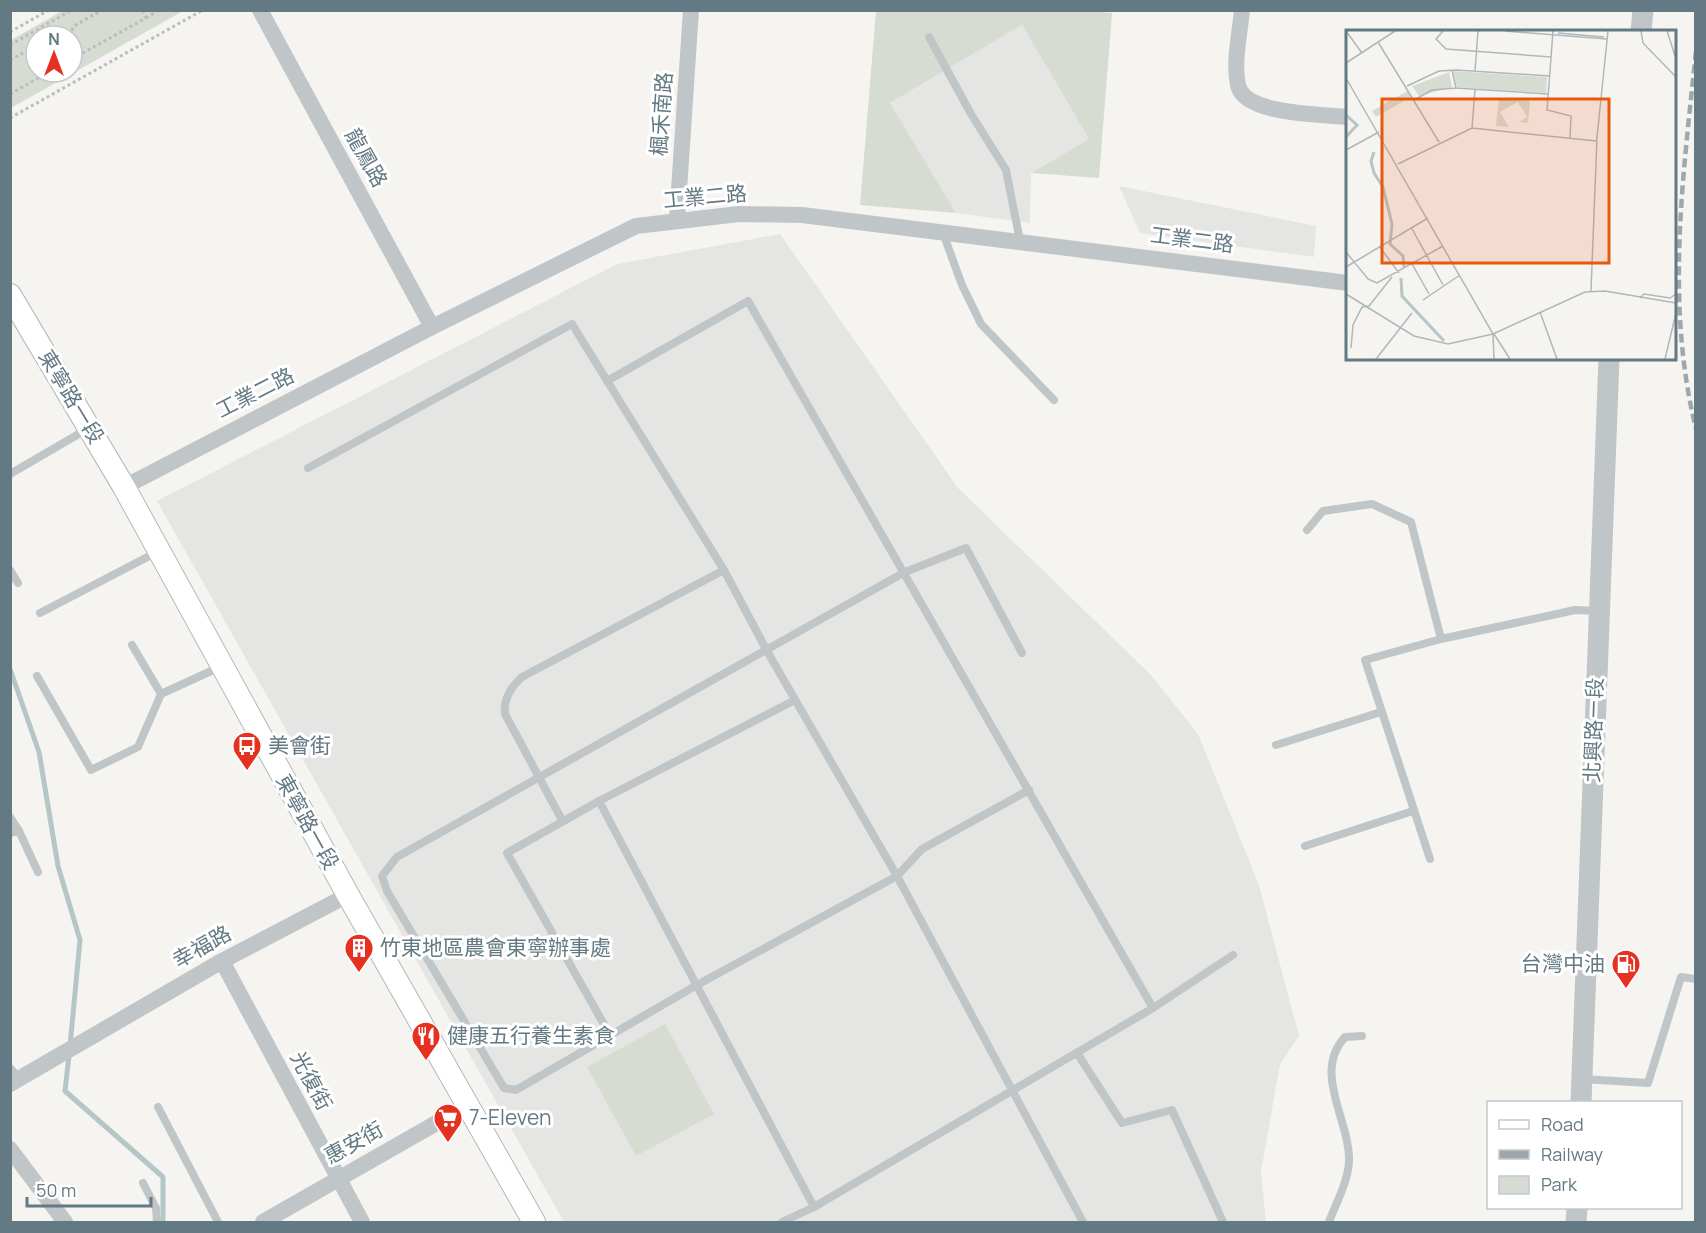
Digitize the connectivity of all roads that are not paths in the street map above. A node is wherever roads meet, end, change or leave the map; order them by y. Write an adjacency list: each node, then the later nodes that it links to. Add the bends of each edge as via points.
1 (260, 10): 13 (street, 龍鳳路)
2 (691, 10): 8 (street, 楓禾南路)
3 (1242, 10): 7 (street, via 1236,75 1244,97 1268,108)
4 (1643, 10): 5 (street)
5 (1641, 30)
6 (929, 37): 10 (lane, via 1006,170)
7 (1346, 117)
8 (677, 220): 9 (street, 工業二路, via 739,214 802,215); 13 (street, 工業二路, via 636,226)
9 (943, 233): 10 (street, 工業二路); 16 (lane, via 981,324)
10 (1020, 241): 11 (street, 工業二路)
11 (1346, 283)
12 (10, 295): 17 (main road, 東寧路一段)
13 (432, 327): 20 (street, 工業二路)
14 (1609, 360): 27 (street, 北興路ㄧ段)
15 (607, 381): 18 (lane, via 572,324); 24 (lane); 25 (lane, via 748,301)
16 (1054, 400)
17 (89, 428): 19 (lane); 20 (main road, 東寧路一段)
18 (308, 468)
19 (10, 474)
20 (124, 487): 22 (main road, 東寧路一段)
21 (1307, 530): 29 (lane, via 1323,511 1372,504 1411,522)
22 (159, 551): 28 (lane); 33 (main road, 東寧路一段)
23 (10, 570): 26 (lane)
24 (724, 570): 31 (lane); 39 (lane, via 512,685 505,714)
25 (905, 572): 31 (lane); 32 (lane, via 966,548); 40 (lane)
26 (18, 584)
27 (1598, 611): 29 (lane, via 1575,609); 60 (street, 北興路ㄧ段)
28 (40, 613)
29 (1441, 639): 37 (lane, via 1365,660)
30 (132, 645): 35 (lane)
31 (766, 651): 36 (lane); 39 (lane)
32 (1022, 653)
33 (222, 666): 35 (lane); 50 (main road, 東寧路一段)
34 (37, 676): 35 (lane, via 91,770 138,747)
35 (161, 694)
36 (795, 700): 41 (lane); 49 (lane)
37 (1381, 712): 38 (lane); 42 (lane)
38 (1276, 745)
39 (540, 776): 44 (lane); 56 (lane, via 397,857 382,876 387,891 504,1088 516,1090)
40 (1029, 790): 49 (lane, via 922,849); 55 (lane)
41 (599, 801): 44 (lane); 54 (lane)
42 (1413, 811): 46 (lane); 47 (lane)
43 (10, 817): 45 (lane)
44 (562, 820): 56 (lane, via 507,853)
45 (15, 832): 48 (lane)
46 (1305, 846)
47 (1430, 859)
48 (38, 872)
49 (897, 876): 54 (lane); 61 (lane)
50 (348, 895): 52 (street, 幸福路); 63 (main road, 東寧路一段)
51 (1233, 955): 55 (lane)
52 (222, 961): 59 (street, 幸福路, via 58,1055); 66 (street, 光復街)
53 (1695, 980): 60 (lane, via 1681,977 1648,1083)
54 (697, 985): 56 (lane); 68 (lane)
55 (1153, 1008): 58 (lane)
56 (610, 1035)
57 (1362, 1036): 78 (lane, via 1345,1037 1335,1048 1332,1084 1349,1160)
58 (1077, 1053): 61 (lane); 77 (lane, via 1122,1123 1172,1110)
59 (13, 1076)
60 (1582, 1079): 62 (street, 北興路ㄧ段)
61 (1012, 1093): 68 (lane); 76 (lane)
62 (1581, 1101)
63 (468, 1105): 66 (street, 惠安街); 74 (main road, 東寧路一段)
64 (158, 1107): 71 (lane)
65 (10, 1149): 69 (street)
66 (337, 1178): 72 (street, 惠安街); 73 (street, 光復街)
67 (143, 1183): 70 (lane, via 156,1208)
68 (814, 1207): 75 (lane)
69 (65, 1222)
70 (157, 1222)
71 (218, 1222)
72 (263, 1222)
73 (362, 1222)
74 (534, 1222)
75 (784, 1222)
76 (1083, 1222)
77 (1223, 1222)
78 (1329, 1222)

